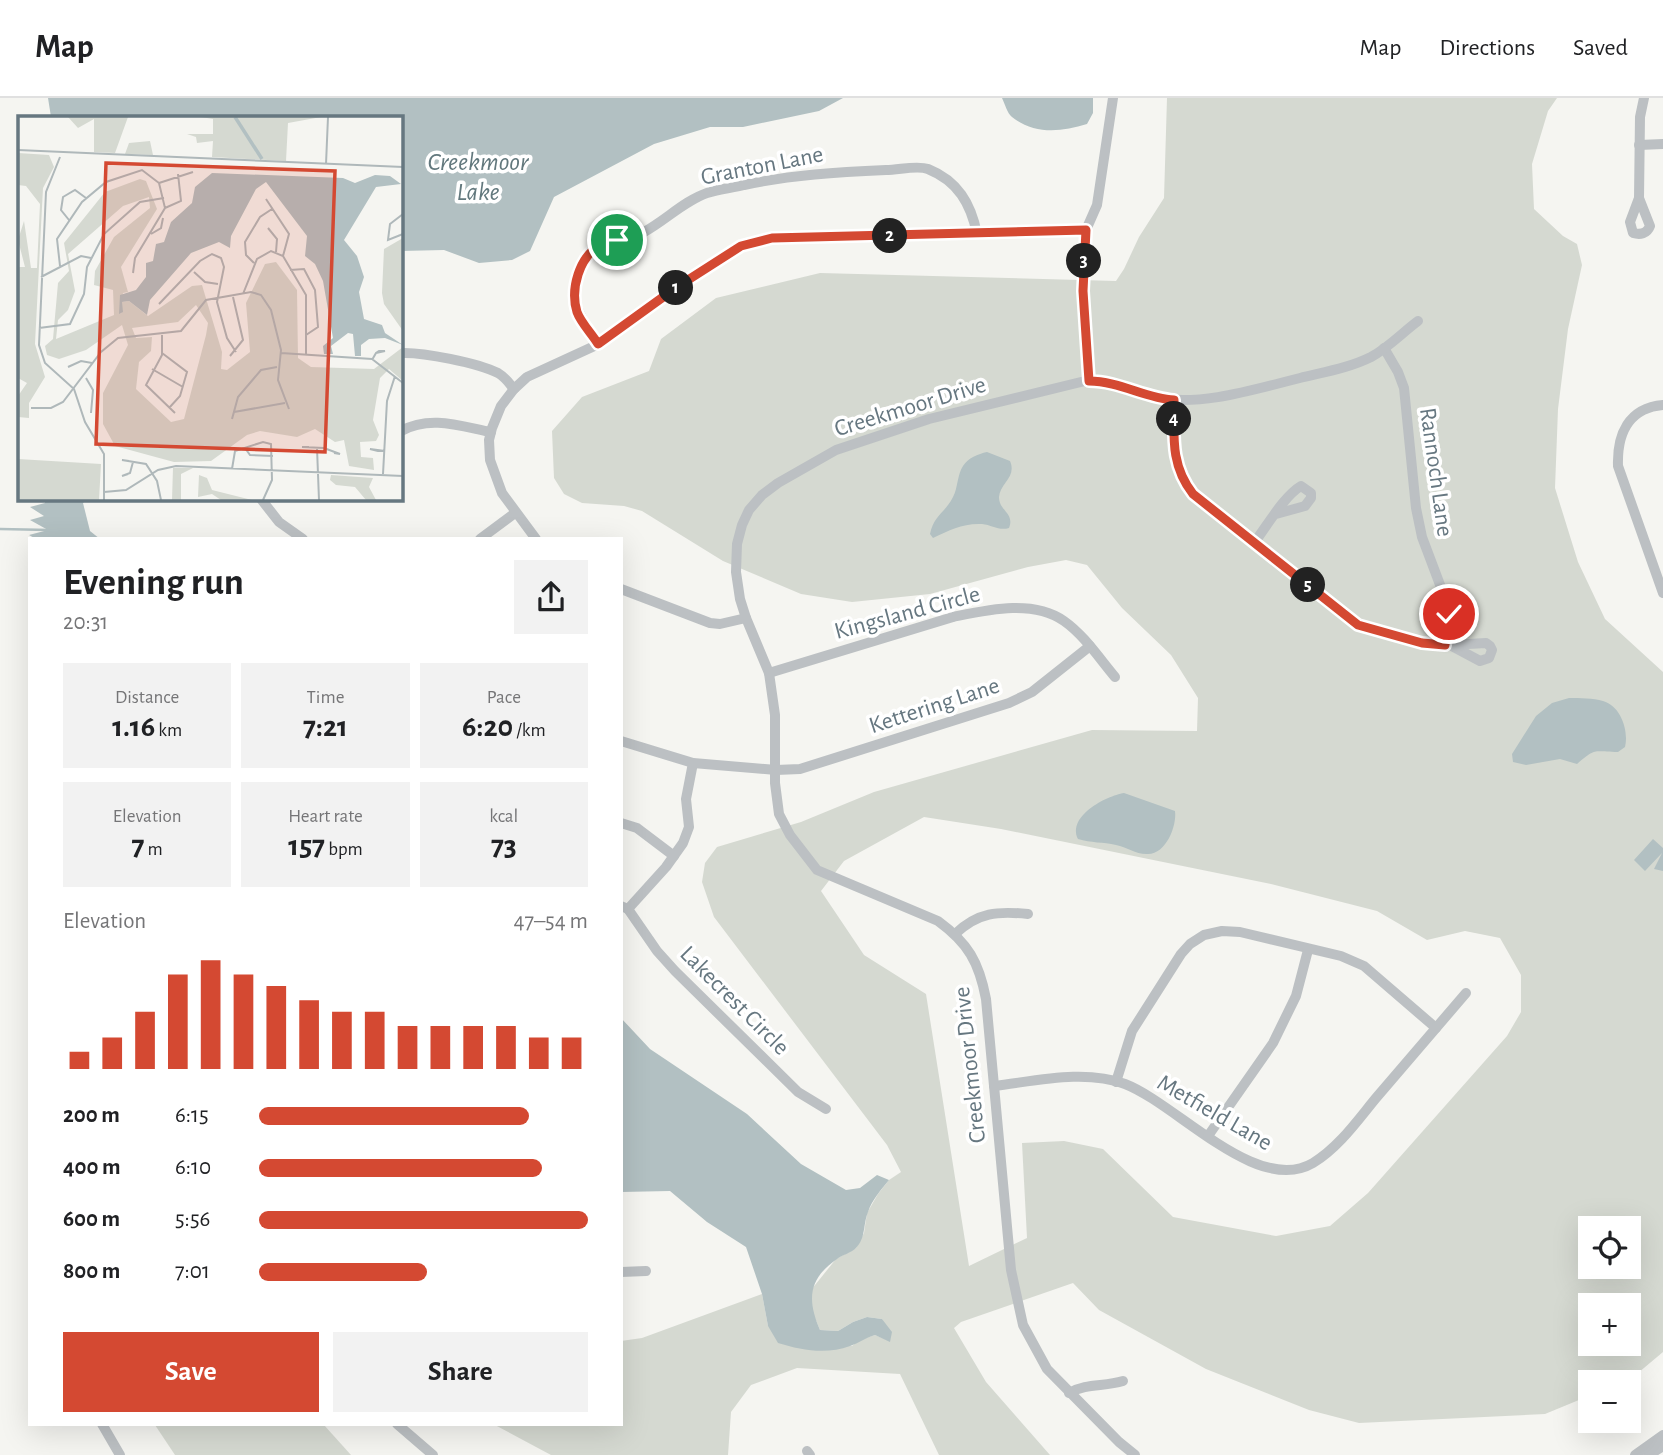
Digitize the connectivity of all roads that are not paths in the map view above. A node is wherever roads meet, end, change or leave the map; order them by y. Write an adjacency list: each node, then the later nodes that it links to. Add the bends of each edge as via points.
1 (1113, 98): 6 (street, via 1097,205)
2 (1644, 98): 4 (street)
3 (1663, 144): 4 (street)
4 (1639, 145): 5 (street)
5 (1639, 198)
6 (1086, 230): 7 (street); 12 (street, via 1083,291)
7 (977, 234): 9 (street, via 772,238 741,246); 9 (street, Granton Lane, via 963,194 926,168 820,172 708,193 675,209 644,232 601,244 587,259 574,291 578,314)
8 (1418, 320): 10 (street, Creekmoor Drive)
9 (598, 344): 13 (street, via 527,377)
10 (1384, 348): 14 (street, Creekmoor Drive, via 1355,364 1327,371 1216,397); 24 (street, Rannoch Lane, via 1404,388 1418,518 1448,606 1447,645 1422,643 1358,625)
11 (402, 353): 13 (street, via 482,367 505,378)
12 (1089, 381): 14 (street, Creekmoor Drive); 28 (street, Creekmoor Drive, via 871,437 836,450 778,482 749,510 737,544 736,572)
13 (514, 389): 17 (street)
14 (1174, 400): 24 (street, via 1175,459 1181,477 1193,494)
15 (1663, 405): 25 (street, via 1631,418 1622,429 1618,451 1618,466)
16 (402, 430): 17 (street, via 443,422)
17 (491, 432): 19 (street, via 490,460)
18 (262, 500): 21 (street, via 279,522)
19 (515, 513): 22 (street); 23 (street)
20 (1276, 514): 24 (street)
21 (300, 537)
22 (483, 537)
23 (534, 537)
24 (1254, 543)
25 (1659, 570): 27 (street)
26 (623, 590): 28 (street, via 710,623)
27 (1663, 593)
28 (746, 618): 30 (street, Creekmoor Drive)
29 (1090, 646): 30 (street, Kingsland Circle, via 1052,614 1009,609 953,617); 31 (street, Kingsland Circle); 34 (street, Kettering Lane, via 1032,692 1009,703 800,769)
30 (769, 673): 34 (street, Creekmoor Drive)
31 (1115, 677)
32 (623, 742): 33 (street)
33 (693, 763): 34 (street); 36 (street, Lakecrest Circle, via 686,799 690,827)
34 (776, 770): 39 (street, Creekmoor Drive, via 779,814 817,870 919,911)
35 (623, 824): 36 (street, via 637,828)
36 (674, 856): 37 (street, Lakecrest Circle)
37 (624, 907): 45 (street, Lakecrest Circle, via 675,971 798,1092)
38 (1028, 914): 39 (street, via 984,915)
39 (955, 934): 44 (street, Creekmoor Drive, via 981,976)
40 (1308, 950): 42 (street, via 1364,966); 43 (street, via 1222,931 1190,944 1132,1031); 46 (street, via 1296,996 1273,1043)
41 (1466, 993): 42 (street, Metfield Lane)
42 (1436, 1028): 46 (street, Metfield Lane, via 1337,1145 1303,1168 1269,1168)
43 (1116, 1082): 44 (street, Metfield Lane, via 1079,1077); 46 (street, Metfield Lane)
44 (994, 1086): 50 (street, Creekmoor Drive, via 1015,1295 1034,1348)
45 (826, 1109)
46 (1208, 1136)
47 (646, 1271): 48 (street)
48 (623, 1272)
49 (1123, 1381): 50 (street)
50 (1069, 1393): 57 (street, Creekmoor Drive)
51 (103, 1426): 55 (street)
52 (399, 1426): 56 (street)
53 (1663, 1435): 58 (street)
54 (1663, 1446): 59 (street)
55 (120, 1455)
56 (433, 1455)
57 (1135, 1455)
58 (1635, 1455)
59 (1649, 1455)

